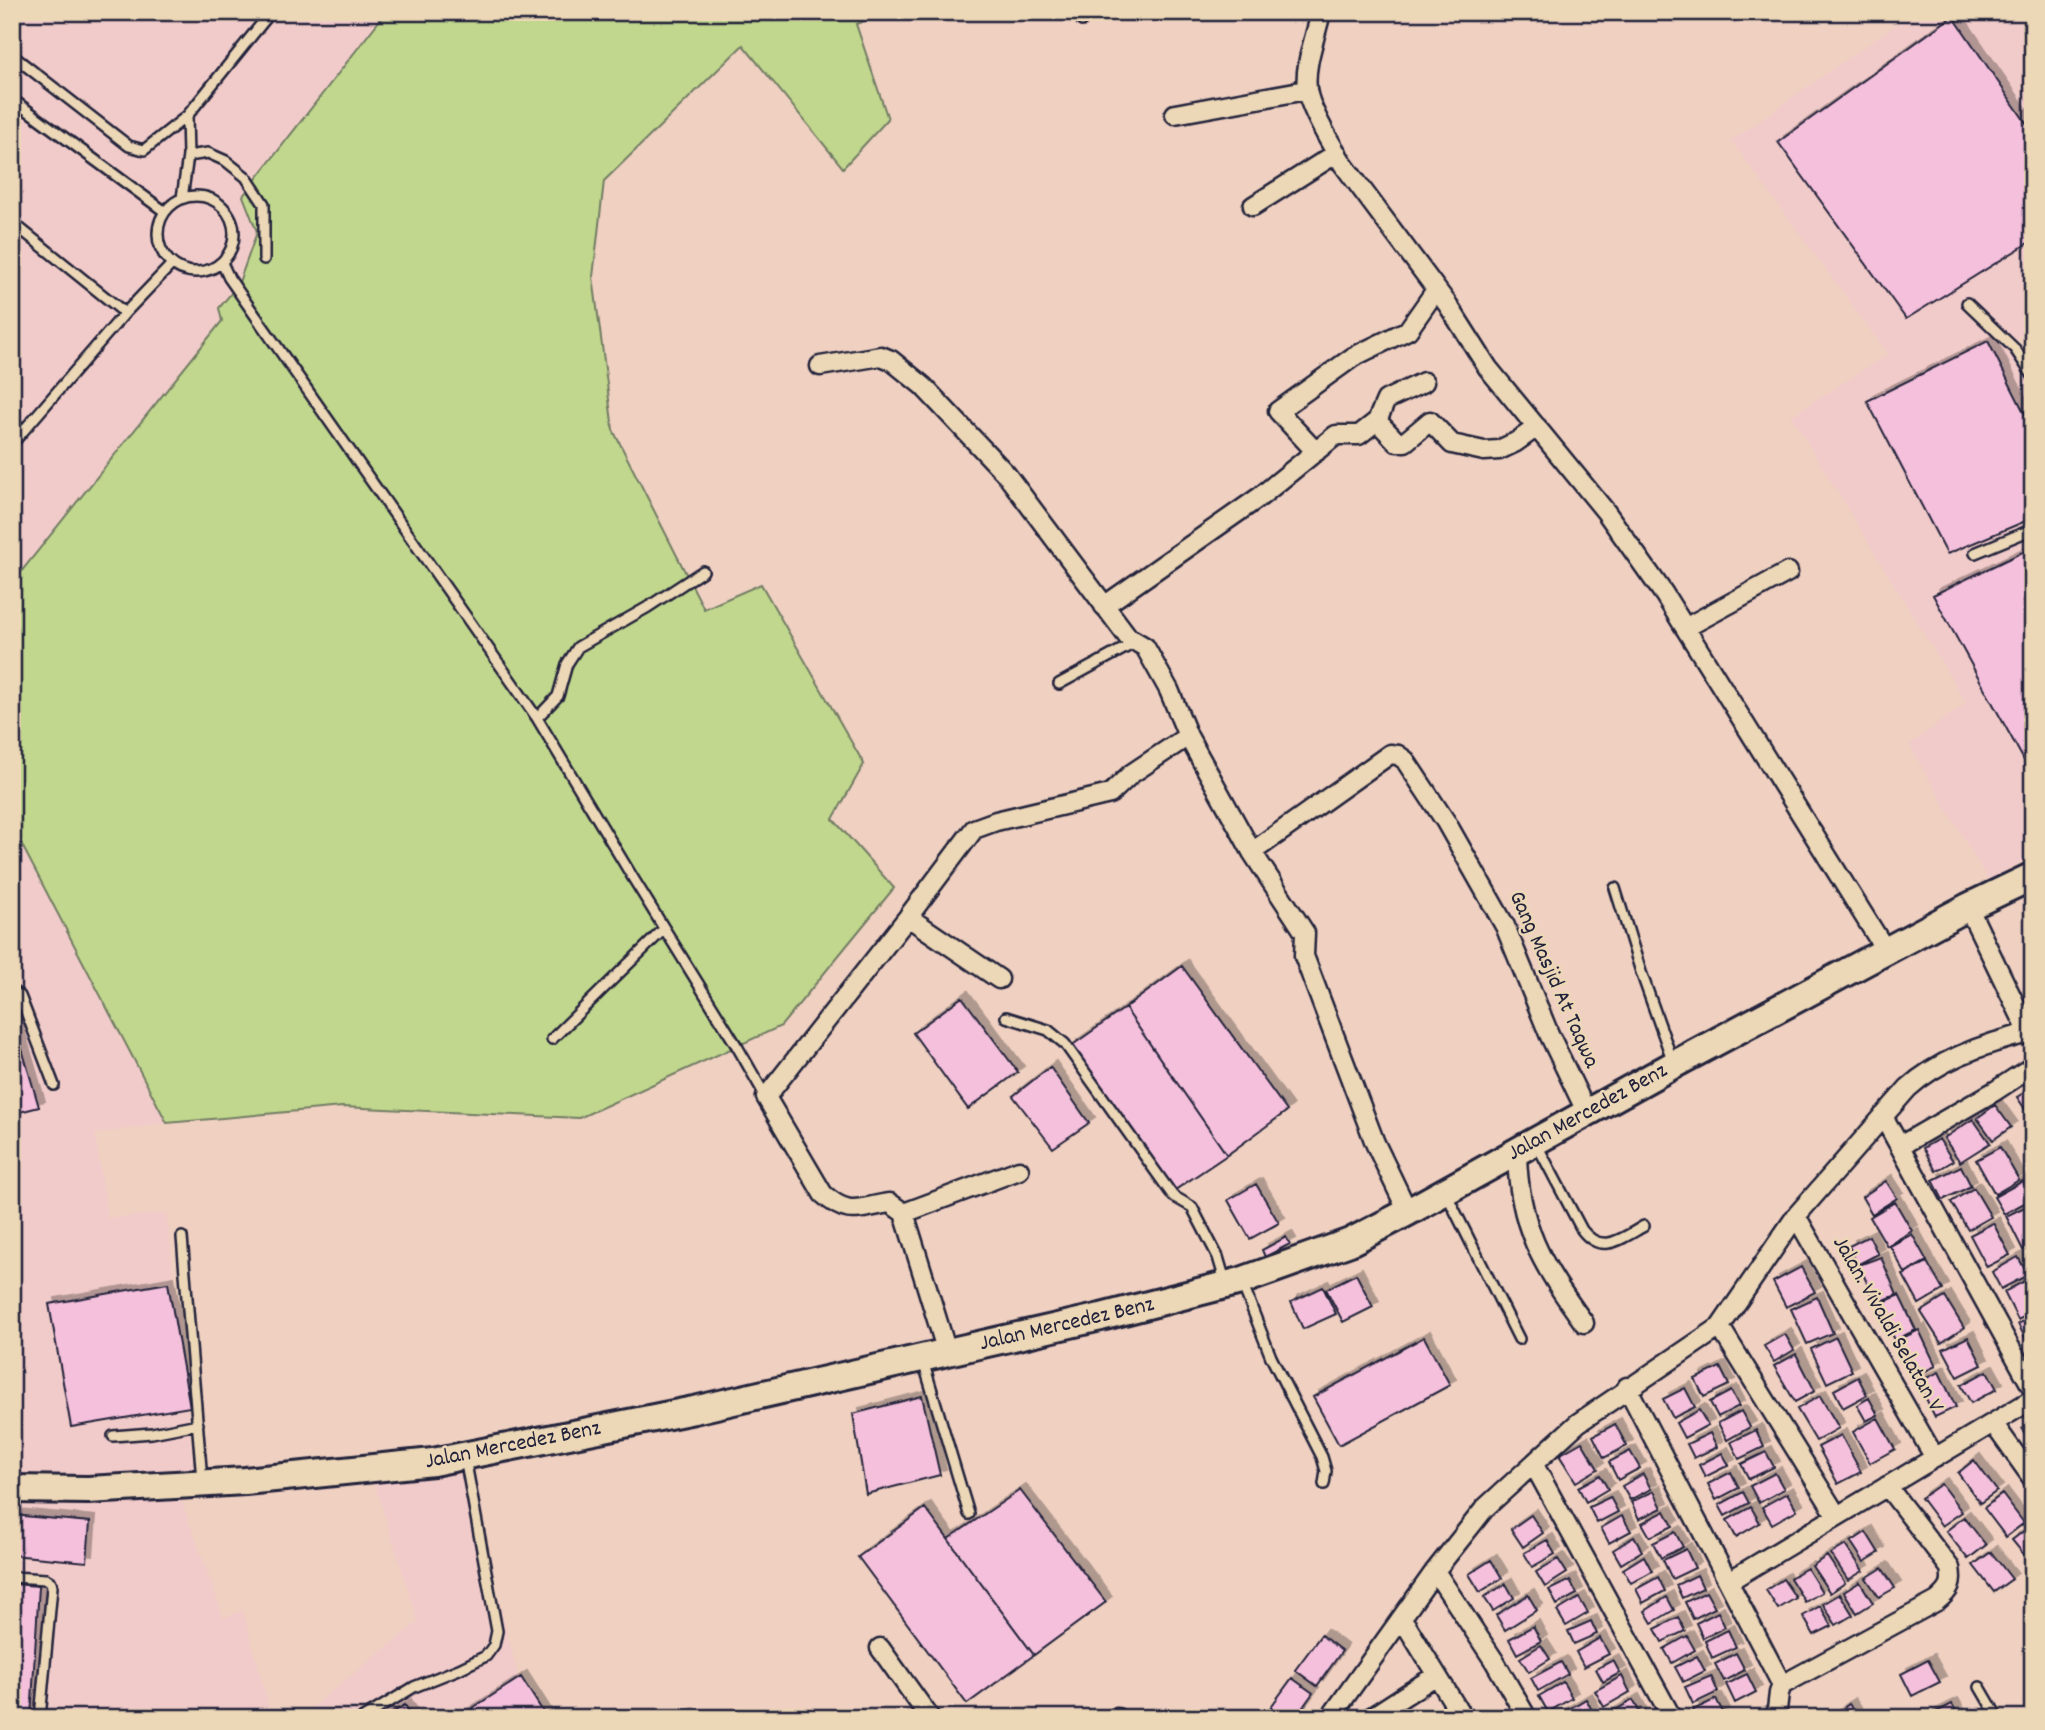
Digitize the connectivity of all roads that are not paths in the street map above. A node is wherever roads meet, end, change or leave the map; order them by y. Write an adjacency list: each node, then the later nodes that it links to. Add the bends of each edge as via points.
1 (271, 12): 9 (lane)
2 (1092, 12): 4 (lane)
3 (1321, 12): 6 (street)
4 (1082, 21)
5 (12, 55): 9 (lane, via 129,146 144,150)
6 (1306, 90): 8 (street); 10 (street)
7 (12, 99): 14 (lane)
8 (1175, 114)
9 (187, 117): 11 (lane)
10 (1336, 153): 13 (street); 19 (street)
11 (188, 156): 12 (lane); 16 (lane, via 208,153 246,177 264,204)
12 (182, 198): 14 (lane); 17 (lane, via 209,197 229,214 234,240)
13 (1253, 206)
14 (164, 211): 18 (lane, via 158,229 160,248)
15 (12, 222): 21 (lane)
16 (264, 259)
17 (222, 263): 18 (lane, via 206,271 188,272); 37 (lane)
18 (172, 264): 21 (lane)
19 (1436, 290): 26 (street, via 1488,368); 28 (street, via 1408,330 1353,357 1278,411)
20 (1967, 303): 23 (lane, via 2015,349)
21 (125, 313): 27 (lane)
22 (820, 366): 33 (street, via 881,356 904,370 1006,474)
23 (2033, 376)
24 (1424, 382): 25 (street, via 1386,400)
25 (1377, 421): 26 (street, via 1397,442 1405,442 1430,421 1452,444 1484,451 1499,450); 28 (street, via 1359,435 1336,435)
26 (1536, 427): 34 (street, via 1606,512)
27 (12, 444)
28 (1316, 452): 33 (street)
29 (2033, 529): 30 (lane)
30 (1975, 553)
31 (703, 571): 37 (lane, via 578,647 558,696)
32 (1788, 572): 34 (street)
33 (1104, 606): 35 (street, via 1130,639)
34 (1685, 628): 45 (street)
35 (1138, 641): 36 (lane); 38 (street, via 1169,690)
36 (1059, 684)
37 (537, 718): 44 (lane)
38 (1188, 736): 39 (street); 43 (street, via 1131,774 1110,794 974,829)
39 (1252, 852): 55 (street, Gang Masjid At Taqwa, via 1390,754 1398,755 1446,822 1505,926); 61 (street, via 1305,933 1304,956 1376,1143)
40 (2033, 876): 42 (main road, Jalan Mercedez Benz)
41 (1615, 888): 51 (lane)
42 (1968, 907): 45 (main road, Jalan Mercedez Benz); 49 (street)
43 (908, 917): 46 (street); 54 (street)
44 (664, 929): 50 (lane); 54 (lane)
45 (1886, 951): 51 (main road, Jalan Mercedez Benz)
46 (999, 979)
47 (12, 991): 53 (lane, via 20,996)
48 (1006, 1017): 66 (lane, via 1048,1030 1065,1044 1172,1196 1192,1207)
49 (2031, 1032): 56 (street, via 1946,1060 1926,1072)
50 (552, 1039)
51 (1674, 1065): 55 (main road, Jalan Mercedez Benz)
52 (2033, 1066): 57 (street)
53 (54, 1085)
54 (766, 1097): 62 (street, via 823,1194 853,1211 890,1203)
55 (1587, 1113): 58 (main road, Jalan Mercedez Benz)
56 (1883, 1116): 57 (street); 63 (street)
57 (1900, 1146): 72 (street)
58 (1526, 1147): 60 (main road, Jalan Mercedez Benz); 64 (lane, via 1590,1240 1610,1243); 67 (street, via 1519,1194 1528,1227)
59 (1019, 1170): 62 (street)
60 (1446, 1193): 61 (main road, Jalan Mercedez Benz); 69 (lane)
61 (1408, 1212): 66 (main road, Jalan Mercedez Benz, via 1350,1241)
62 (904, 1213): 70 (street)
63 (1797, 1216): 68 (street); 78 (street, Jalan. Vivaldi Selatan V)
64 (1644, 1226)
65 (182, 1237): 75 (lane)
66 (1234, 1283): 70 (main road, Jalan Mercedez Benz); 82 (lane, via 1322,1457)
67 (1584, 1323)
68 (1720, 1326): 71 (street); 86 (street)
69 (1519, 1339)
70 (935, 1356): 77 (main road, Jalan Mercedez Benz); 85 (lane)
71 (1627, 1387): 79 (street, via 1578,1423); 89 (street)
72 (2033, 1389)
73 (2033, 1399): 74 (street)
74 (1993, 1423): 78 (street); 80 (street)
75 (198, 1424): 76 (lane); 81 (lane)
76 (113, 1436)
77 (465, 1456): 81 (main road, Jalan Mercedez Benz); 96 (lane, via 496,1631 494,1645 485,1656 414,1687)
78 (1935, 1458): 83 (street)
79 (1534, 1465): 87 (street, via 1485,1508); 102 (street)
80 (2033, 1479)
81 (202, 1483): 84 (main road, Jalan Mercedez Benz)
82 (1324, 1484)
83 (1887, 1486): 86 (street); 93 (street, via 1951,1568 1950,1589 1937,1601)
84 (12, 1489)
85 (969, 1514)
86 (1837, 1516): 89 (street)
87 (1435, 1571): 90 (street); 101 (street)
88 (12, 1577): 95 (lane, via 46,1579 52,1587)
89 (1729, 1581): 93 (street)
90 (1403, 1619): 92 (street); 98 (street)
91 (880, 1648): 97 (street)
92 (1435, 1676): 99 (street); 100 (street)
93 (1782, 1685): 103 (street)
94 (1980, 1687): 104 (lane)
95 (40, 1718)
96 (363, 1718)
97 (930, 1718)
98 (1330, 1718)
99 (1370, 1718)
100 (1463, 1718)
101 (1527, 1718)
102 (1672, 1718)
103 (1776, 1718)
104 (1998, 1718)

